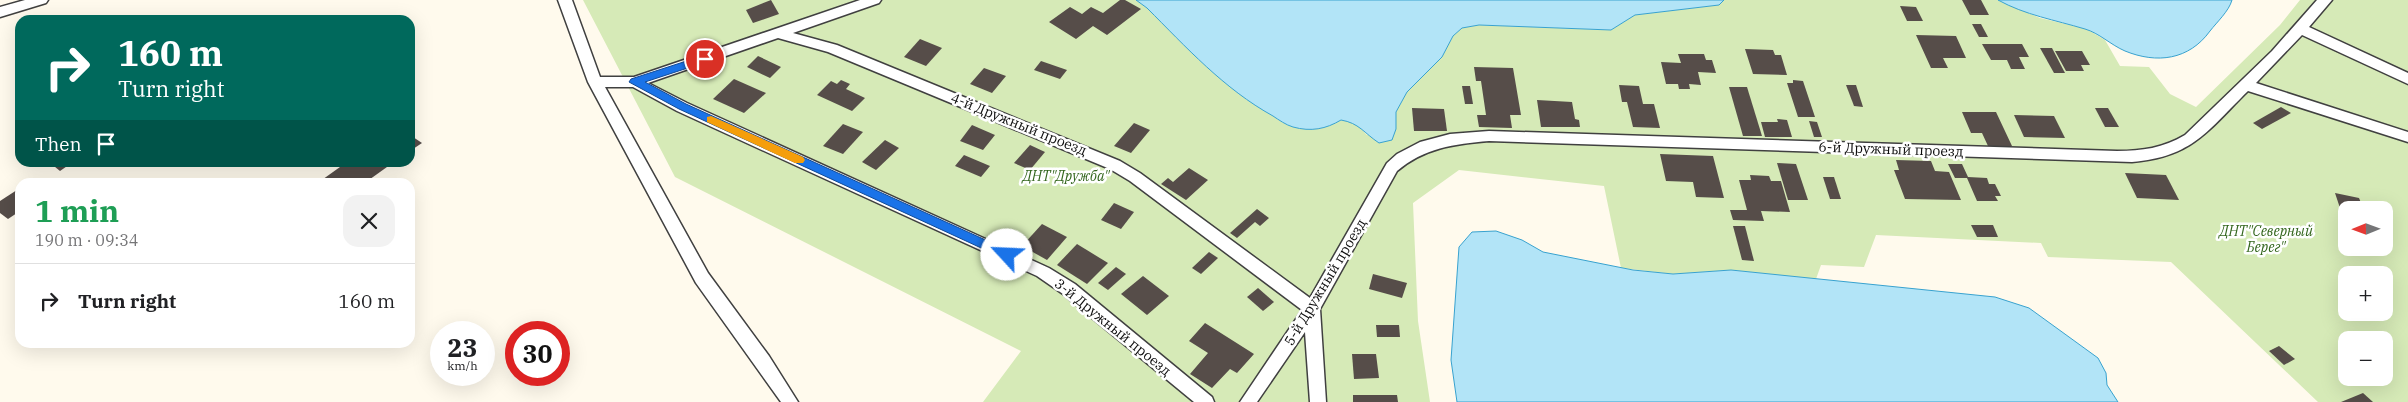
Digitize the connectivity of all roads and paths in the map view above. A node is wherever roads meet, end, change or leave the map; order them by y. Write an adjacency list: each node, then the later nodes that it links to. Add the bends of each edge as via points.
1 (41, 0): 5 (street)
2 (565, 0): 9 (street)
3 (874, 0): 7 (street)
4 (2325, 0): 6 (street, 6-й Дружный проезд)
5 (0, 12)
6 (2300, 28): 8 (street); 11 (street, 6-й Дружный проезд)
7 (778, 33): 10 (street); 15 (street, 4-й Дружный проезд, via 832,48 1115,165 1136,177)
8 (2408, 79)
9 (595, 82): 10 (street); 16 (street, via 702,278)
10 (635, 82): 17 (street, 3-й Дружный проезд, via 1043,272 1068,288)
11 (2246, 85): 12 (street); 14 (street, 6-й Дружный проезд, via 2190,139 2159,154 2141,157 1489,136 1429,145)
12 (2405, 136): 13 (street)
13 (2408, 151)
14 (1400, 160): 15 (street, 5-й Дружный проезд, via 1384,180)
15 (1312, 309): 18 (street, 5-й Дружный проезд); 19 (street)
16 (790, 402)
17 (1206, 402)
18 (1248, 402)
19 (1318, 402)

